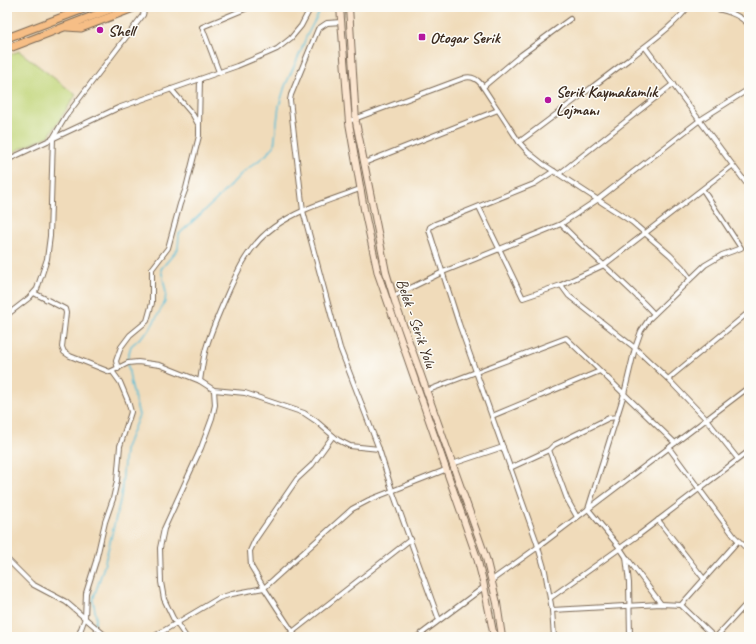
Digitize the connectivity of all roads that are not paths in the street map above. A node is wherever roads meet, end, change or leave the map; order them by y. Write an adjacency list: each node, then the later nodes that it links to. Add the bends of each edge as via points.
1 (84, 7): 13 (highway)
2 (89, 7): 13 (highway)
3 (116, 7): 17 (highway)
4 (136, 7): 17 (highway, via 81,28)
5 (145, 7): 32 (street, via 143,15 66,116)
6 (250, 7): 21 (street, via 202,26)
7 (311, 7): 21 (street, via 296,33 281,46)
8 (340, 7): 15 (main road, Belek - Serik Yolu)
9 (349, 7): 28 (main road, Belek - Serik Yolu)
10 (688, 7): 19 (street)
11 (706, 7): 12 (street)
12 (730, 9): 16 (street)
13 (66, 16): 18 (highway)
14 (570, 19): 24 (street)
15 (341, 22): 30 (main road, Belek - Serik Yolu); 44 (street, via 327,23 318,29 291,95)
16 (749, 25)
17 (63, 27): 20 (highway)
18 (8, 36)
19 (645, 47): 23 (street); 33 (street)
20 (7, 49)
21 (219, 72): 22 (street)
22 (200, 79): 26 (street); 31 (street)
23 (673, 84): 29 (street); 38 (street)
24 (483, 87): 27 (street); 28 (street, via 476,79 467,77)
25 (749, 89): 29 (street)
26 (171, 90): 31 (street, via 193,115); 32 (street, via 118,108)
27 (498, 110): 33 (street); 35 (street)
28 (356, 118): 30 (street); 35 (main road, Belek - Serik Yolu)
29 (700, 120): 36 (street); 42 (street)
30 (348, 121): 40 (main road, Belek - Serik Yolu)
31 (199, 126): 58 (street, via 194,158 168,248 152,269 152,302 147,321 130,334 121,347 116,361)
32 (53, 138): 34 (street); 52 (street, via 49,247)
33 (519, 142): 37 (street)
34 (7, 160)
35 (363, 163): 53 (main road, Belek - Serik Yolu, via 386,272)
36 (732, 166): 39 (street); 41 (street)
37 (554, 171): 38 (street); 43 (street, via 534,184)
38 (559, 174): 42 (street)
39 (749, 187)
40 (360, 189): 44 (street); 81 (main road, Belek - Serik Yolu, via 378,274)
41 (703, 190): 46 (street); 50 (street, via 741,248 716,257)
42 (597, 200): 45 (street); 46 (street)
43 (479, 207): 47 (street); 49 (street, via 430,227)
44 (303, 211): 63 (street, via 273,228 247,254 214,325); 75 (street, via 340,348)
45 (562, 224): 47 (street); 48 (street)
46 (646, 234): 48 (street); 50 (street, via 676,260)
47 (500, 250): 49 (street); 51 (street, via 523,298)
48 (604, 266): 51 (street); 56 (street)
49 (443, 272): 53 (street); 61 (street)
50 (690, 278): 56 (street)
51 (561, 285): 57 (street, via 569,296)
52 (34, 293): 55 (street); 59 (street, via 65,309 62,347 64,352 105,371)
53 (394, 296): 66 (main road, Belek - Serik Yolu)
54 (749, 312): 62 (street)
55 (7, 314)
56 (654, 314): 57 (street, via 641,331)
57 (635, 348): 62 (street); 67 (street)
58 (118, 369): 59 (street); 63 (street, via 128,363 160,364)
59 (112, 371): 104 (street, via 120,382 131,412 120,446 113,499 86,593)
60 (600, 371): 61 (street, via 566,338); 67 (street); 68 (street)
61 (476, 372): 66 (street); 68 (street)
62 (668, 379): 70 (street)
63 (200, 381): 65 (street)
64 (749, 388): 70 (street)
65 (214, 390): 71 (street, via 244,393 297,410 309,416); 106 (street, via 215,405 212,418 164,529 160,548 162,591)
66 (426, 390): 79 (main road, Belek - Serik Yolu)
67 (624, 394): 69 (street); 72 (street)
68 (492, 416): 73 (street)
69 (617, 417): 76 (street, via 611,417 554,445); 84 (street)
70 (707, 420): 72 (street); 78 (street)
71 (333, 436): 75 (street, via 350,446); 97 (street, via 312,465 297,479 252,545 252,566)
72 (675, 443): 74 (street)
73 (503, 447): 79 (street); 80 (street)
74 (669, 448): 82 (street); 84 (street)
75 (379, 449): 83 (street)
76 (549, 450): 80 (street); 85 (street, via 567,499)
77 (749, 451): 78 (street)
78 (738, 459): 82 (street)
79 (452, 464): 95 (main road, Belek - Serik Yolu)
80 (510, 468): 89 (street)
81 (445, 470): 83 (street); 96 (main road, Belek - Serik Yolu, via 477,558)
82 (699, 488): 86 (street); 88 (street)
83 (392, 490): 87 (street); 97 (street, via 346,514)
84 (588, 509): 85 (street); 90 (street)
85 (577, 518): 89 (street)
86 (658, 520): 90 (street); 94 (street)
87 (411, 539): 105 (street); 107 (street)
88 (738, 541): 91 (street); 94 (street)
89 (538, 547): 95 (street); 98 (street)
90 (620, 548): 92 (street); 98 (street)
91 (749, 551)
92 (626, 557): 100 (street); 102 (street)
93 (7, 559): 104 (street, via 32,584 66,602)
94 (704, 579): 101 (street)
95 (492, 580): 116 (main road, Belek - Serik Yolu)
96 (484, 587): 105 (street); 115 (main road, Belek - Serik Yolu)
97 (264, 588): 106 (street, via 219,598); 107 (street)
98 (550, 598): 103 (street)
99 (749, 600): 119 (street)
100 (661, 604): 101 (street); 102 (street)
101 (681, 605): 119 (street)
102 (630, 606): 103 (street); 118 (street)
103 (552, 610): 117 (street)
104 (85, 618): 108 (street); 109 (street)
105 (439, 620): 114 (street)
106 (176, 624): 110 (street); 111 (street)
107 (292, 632): 112 (street); 113 (street)
108 (78, 637)
109 (107, 637)
110 (153, 637)
111 (186, 637)
112 (286, 637)
113 (296, 637)
114 (417, 637)
115 (494, 637)
116 (502, 637)
117 (554, 637)
118 (630, 637)
119 (715, 637)

